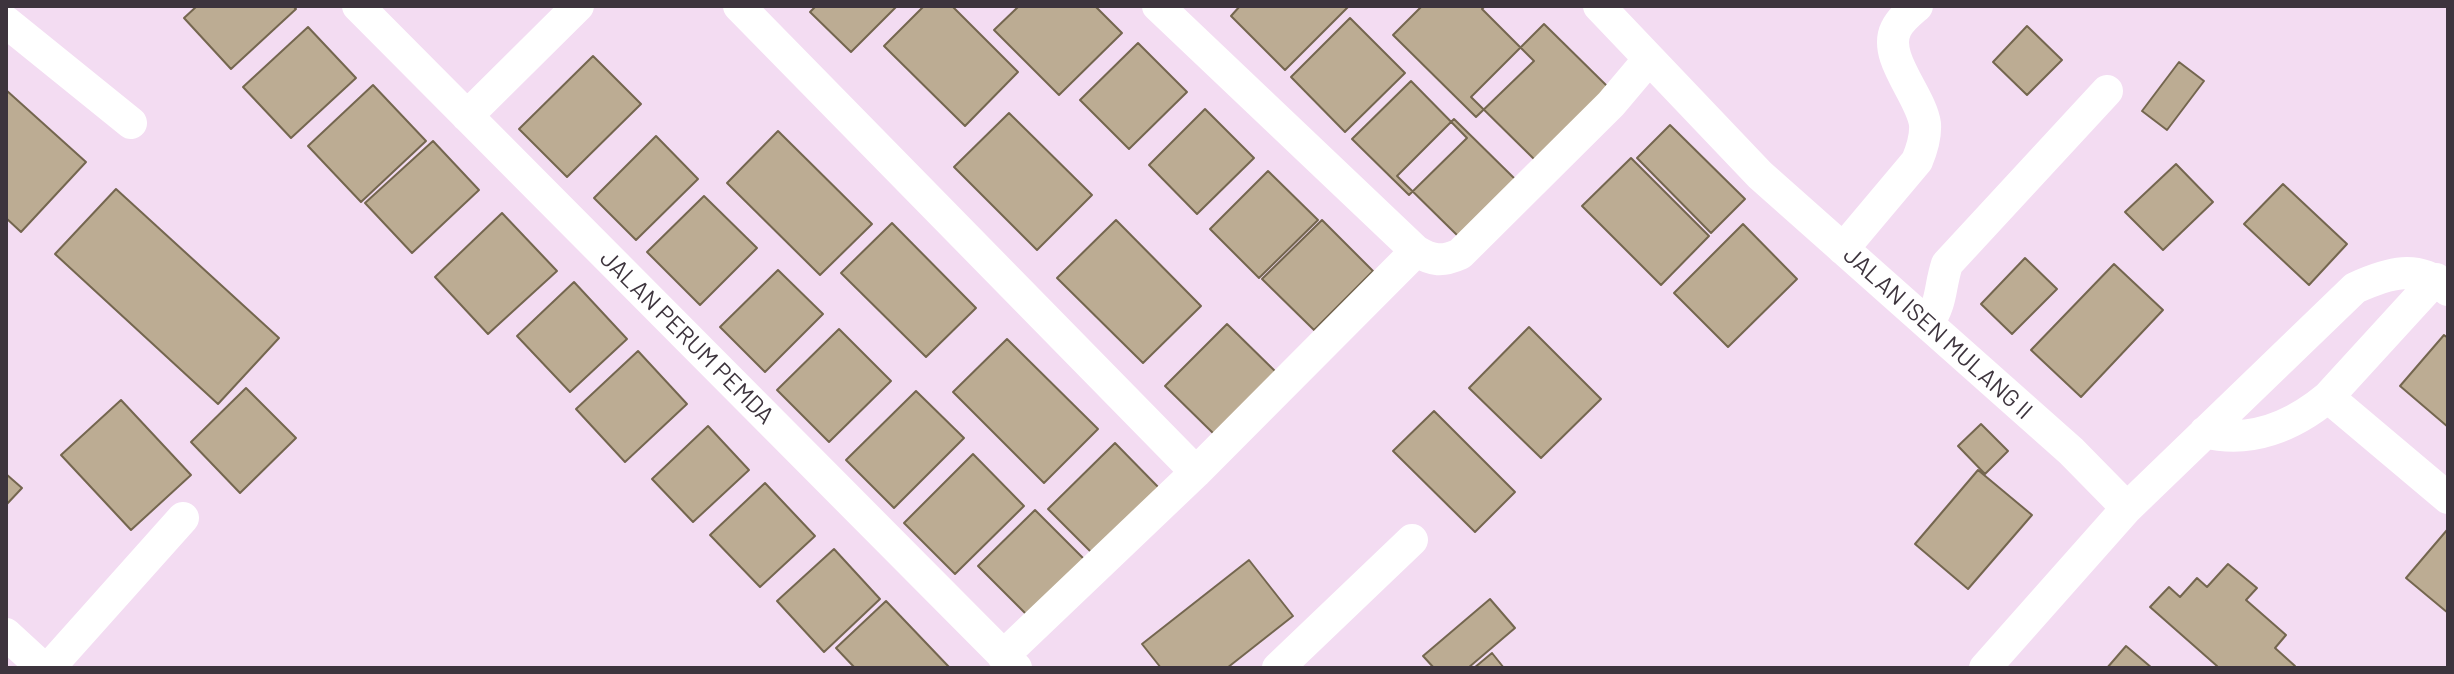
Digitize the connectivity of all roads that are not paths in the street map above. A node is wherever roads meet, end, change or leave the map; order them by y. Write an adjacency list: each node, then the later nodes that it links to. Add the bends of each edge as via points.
1 (358, 6): 10 (street, JALAN PERUM PEMDA)
2 (578, 6): 10 (street)
3 (739, 6): 18 (street)
4 (1158, 6): 13 (street)
5 (1599, 6): 8 (street, JALAN ISEN MULANG II)
6 (1917, 6): 12 (street, via 1899,24 1893,40 1897,61 1923,115 1922,148 1917,161)
7 (6, 22): 11 (street)
8 (1649, 59): 12 (street, JALAN ISEN MULANG II, via 1760,175); 13 (street, via 1611,104 1460,254 1432,260)
9 (2107, 91): 15 (street, via 1947,264 1942,297)
10 (467, 116): 24 (street, JALAN PERUM PEMDA)
11 (131, 123)
12 (1843, 249): 15 (street, JALAN ISEN MULANG II)
13 (1416, 251): 18 (street)
14 (2442, 284): 16 (street); 17 (street, via 2408,272 2355,288)
15 (1928, 324): 20 (street, JALAN ISEN MULANG II)
16 (2328, 397): 17 (street, via 2311,412 2270,431 2242,436); 19 (street)
17 (2205, 432): 20 (street)
18 (1196, 472): 24 (street)
19 (2448, 498)
20 (2127, 508): 28 (street)
21 (183, 518): 26 (street)
22 (1412, 540): 27 (street)
23 (6, 634): 25 (street)
24 (1009, 662)
25 (43, 668)
26 (49, 668)
27 (1278, 668)
28 (1985, 668)

